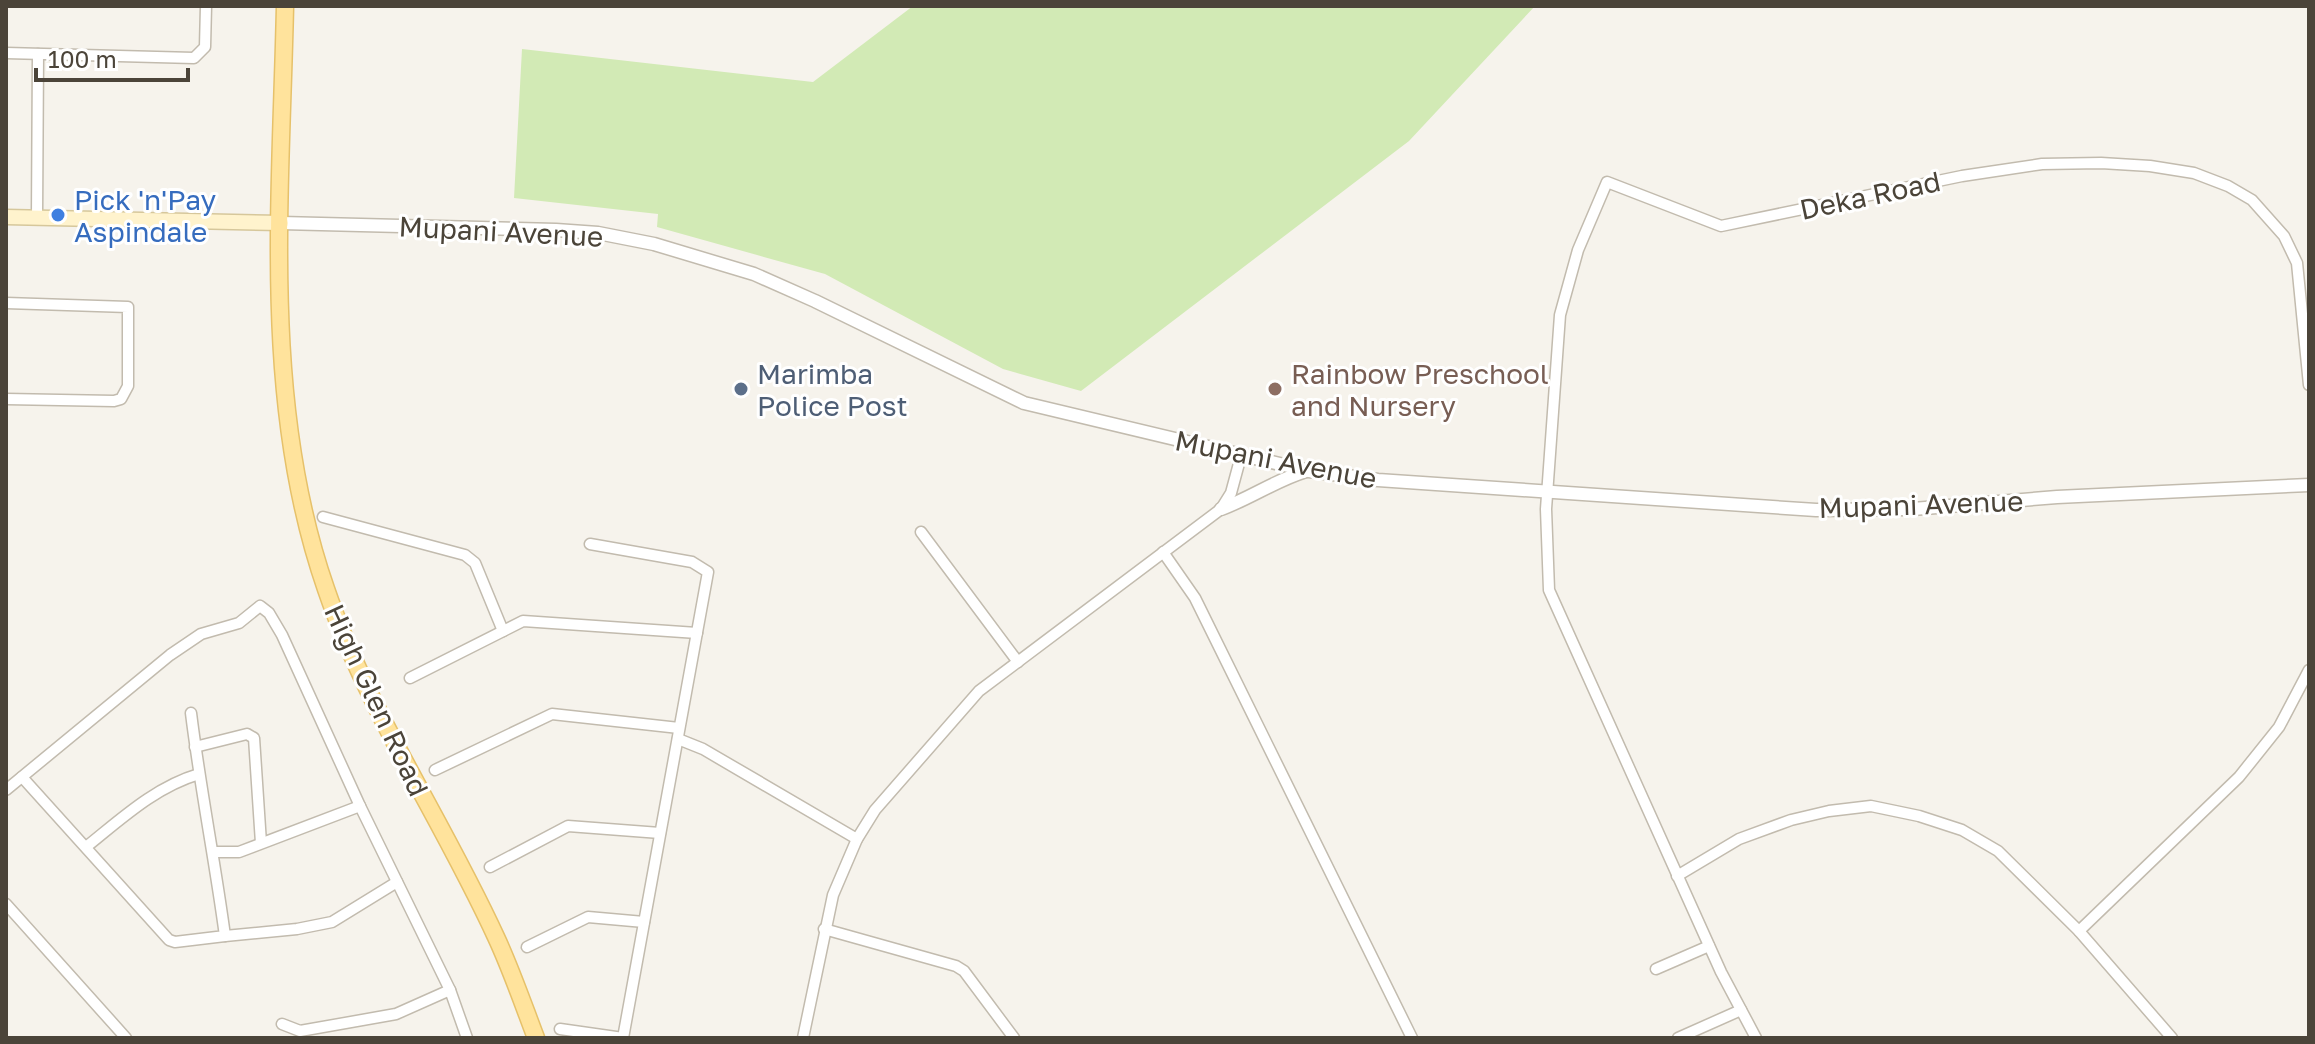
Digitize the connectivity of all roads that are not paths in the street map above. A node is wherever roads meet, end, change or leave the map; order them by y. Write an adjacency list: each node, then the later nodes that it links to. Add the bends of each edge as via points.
1 (206, 6): 4 (street, via 205,47 194,58)
2 (285, 6): 7 (main road, High Glen Road)
3 (6, 53): 4 (street)
4 (38, 54): 6 (street)
5 (6, 217): 6 (main road)
6 (37, 217): 7 (main road)
7 (281, 223): 11 (street, Mupani Avenue, via 579,231 654,244 754,274 1024,403); 56 (main road, High Glen Road, via 281,328 289,425 325,586 361,678 496,937)
8 (6, 303): 10 (street, via 128,307 128,386 114,401)
9 (2309, 385): 14 (street, Deka Road, via 2293,252 2252,200 2194,173 2126,164 2042,164 1721,226 1607,182 1578,250 1560,315)
10 (6, 399)
11 (1241, 456): 12 (street, Mupani Avenue); 15 (street)
12 (1309, 471): 14 (street, Mupani Avenue); 15 (street)
13 (2309, 485): 14 (street, Mupani Avenue, via 1816,510)
14 (1547, 492): 39 (street, via 1549,590)
15 (1221, 509): 19 (street)
16 (323, 517): 20 (street, via 465,555 475,563)
17 (921, 532): 22 (street)
18 (590, 544): 21 (street, via 701,566 708,572)
19 (1163, 552): 22 (street); 60 (street, via 1195,598)
20 (503, 631): 21 (street, via 523,621); 24 (street)
21 (697, 633): 26 (street)
22 (1018, 662): 34 (street, via 974,695 875,810)
23 (2309, 670): 44 (street, via 2279,727 2239,777)
24 (410, 678)
25 (191, 713): 27 (street)
26 (678, 733): 28 (street, via 552,714); 33 (street); 34 (street)
27 (195, 747): 29 (street); 35 (street, via 247,734 254,738)
28 (435, 770)
29 (199, 774): 36 (street, via 150,797); 37 (street)
30 (22, 777): 31 (street); 32 (street, via 170,655 201,634 239,623 260,606 282,635); 36 (street)
31 (6, 790)
32 (360, 806): 35 (street); 40 (street)
33 (660, 833): 38 (street, via 568,826); 42 (street)
34 (857, 839): 43 (street)
35 (261, 843): 37 (street, via 231,853)
36 (86, 847): 45 (street, via 169,940)
37 (214, 852): 45 (street)
38 (490, 867)
39 (1677, 876): 44 (street, via 1739,839 1791,820 1871,806 1962,830 1998,851); 46 (street)
40 (397, 882): 45 (street, via 332,922); 49 (street)
41 (6, 904): 54 (street)
42 (644, 922): 47 (street, via 588,917); 57 (street)
43 (824, 929): 58 (street); 59 (street, via 956,966)
44 (2079, 931): 63 (street)
45 (225, 936)
46 (1709, 946): 48 (street); 50 (street)
47 (527, 947)
48 (1656, 969)
49 (450, 990): 53 (street, via 396,1014); 55 (street)
50 (1741, 1010): 61 (street); 62 (street)
51 (282, 1024): 53 (street)
52 (560, 1029): 57 (street)
53 (301, 1034)
54 (126, 1038)
55 (467, 1038)
56 (536, 1038)
57 (623, 1038)
58 (803, 1038)
59 (1014, 1038)
60 (1412, 1038)
61 (1678, 1038)
62 (1756, 1038)
63 (2172, 1038)

